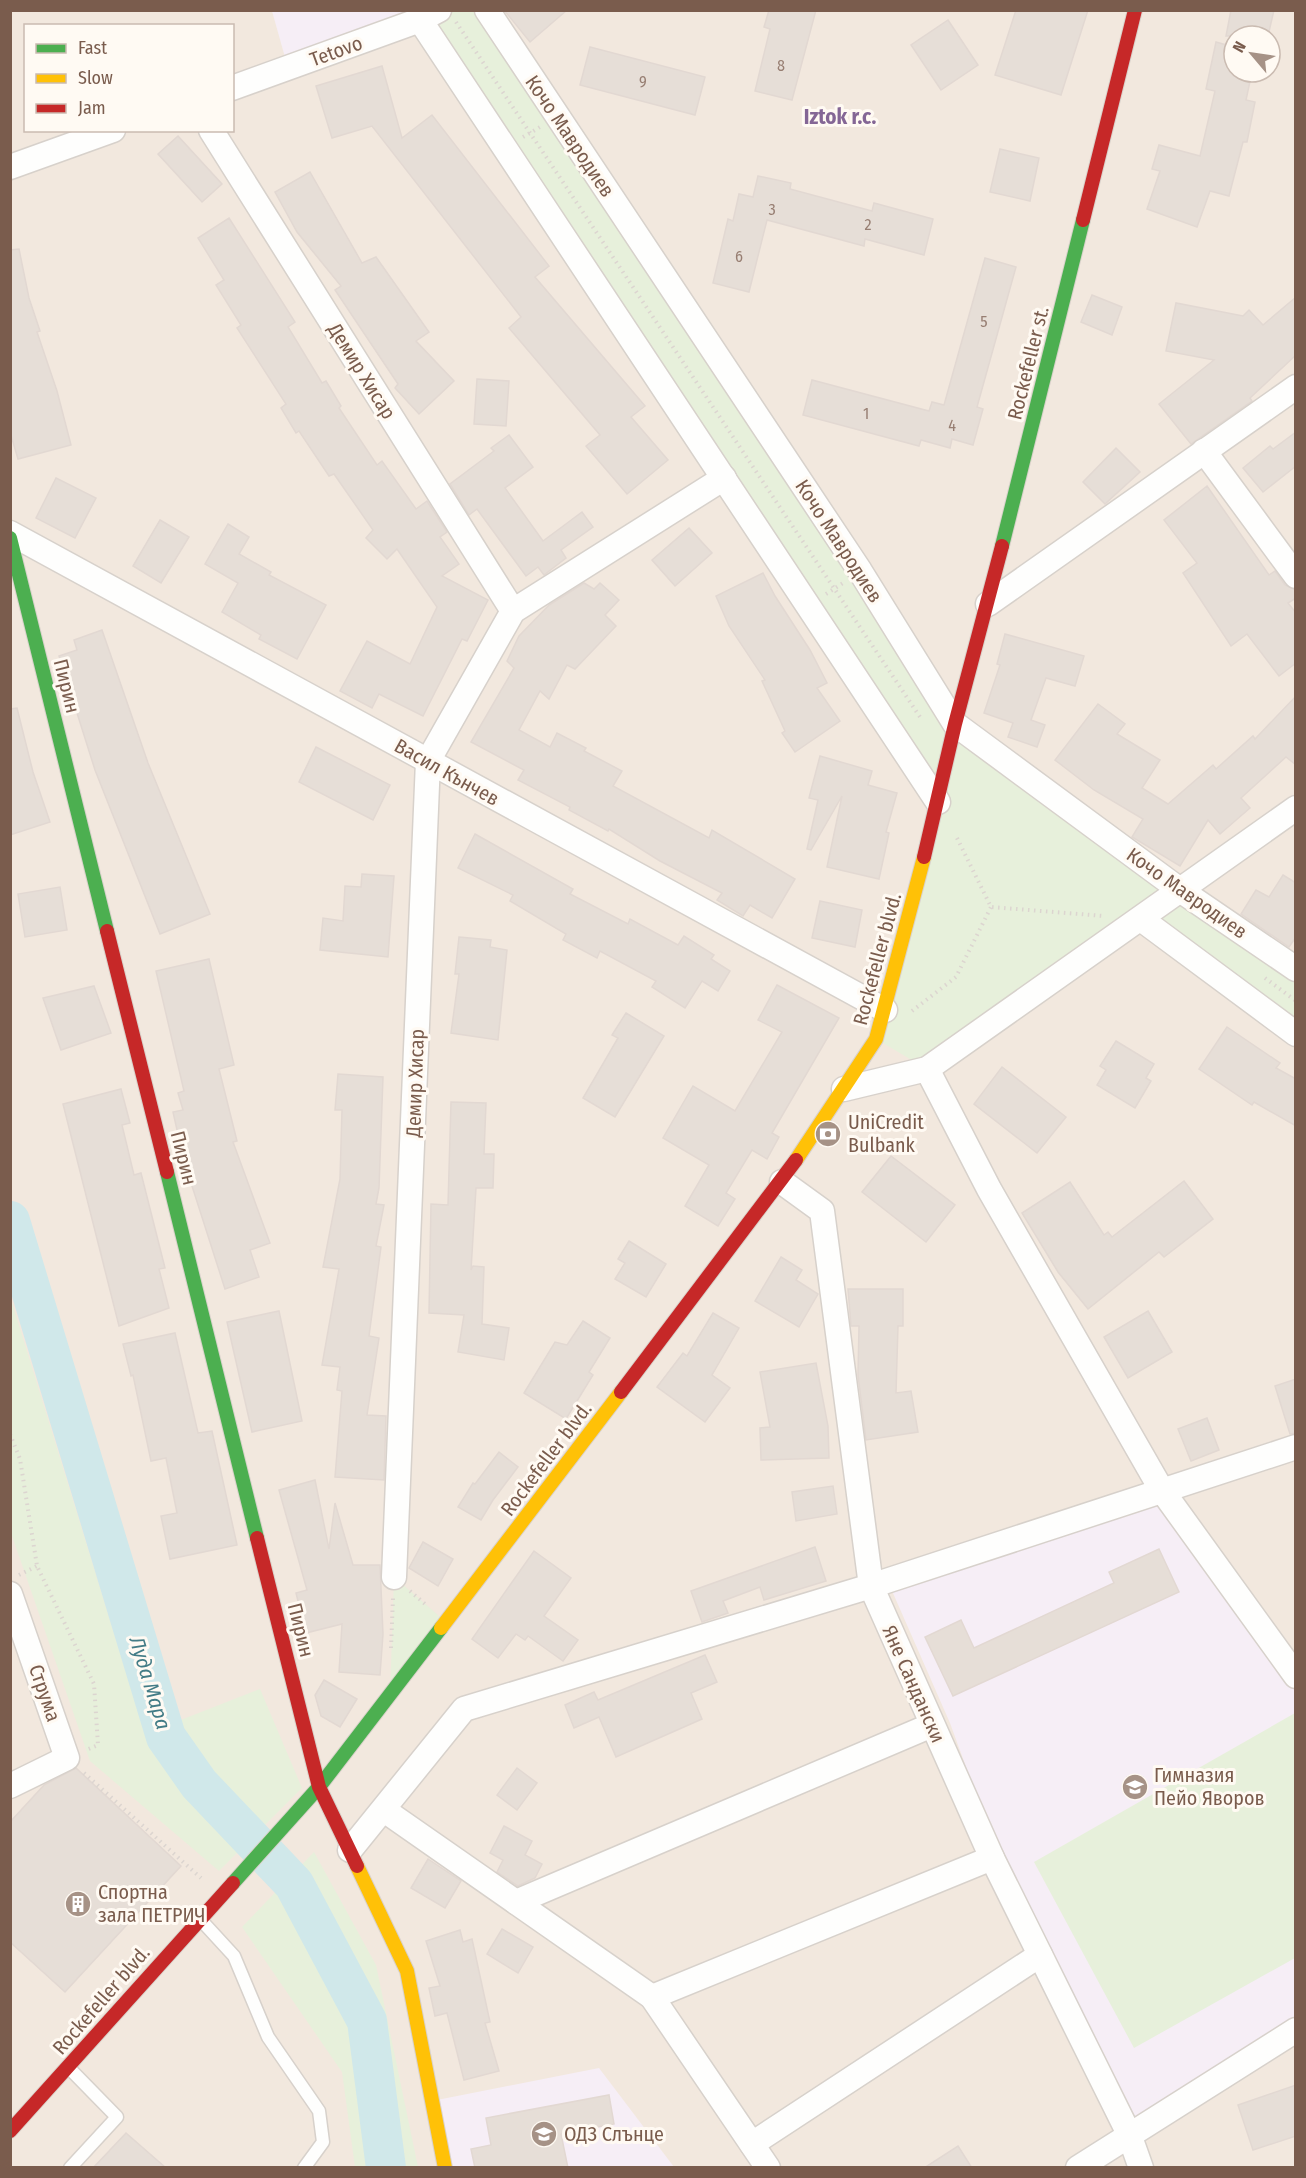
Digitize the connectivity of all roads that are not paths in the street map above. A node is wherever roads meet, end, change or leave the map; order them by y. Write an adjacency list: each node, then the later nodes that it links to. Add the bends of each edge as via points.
1 (487, 10): 16 (street, Кочо Мавродиев, via 860,571)
2 (1135, 10): 14 (main road, Rockefeller st.)
3 (438, 17): 4 (street, Tetovo); 10 (street, via 505,149)
4 (234, 87)
5 (107, 132): 7 (street)
6 (212, 132): 15 (street, Демир Хисар)
7 (10, 167)
8 (1296, 387): 9 (street)
9 (1204, 451): 13 (street); 14 (street)
10 (724, 478): 15 (street, Демир Хисар); 18 (street)
11 (10, 533): 17 (street, Васил Кънчев)
12 (10, 538): 36 (main road, Пирин)
13 (1296, 576)
14 (988, 604): 16 (main road, Rockefeller st.)
15 (513, 611): 17 (street, Демир Хисар)
16 (955, 724): 18 (main road, Rockefeller blvd.); 20 (street, Кочо Мавродиев)
17 (428, 761): 23 (street, Васил Кънчев); 30 (street, Демир Хисар)
18 (938, 802): 23 (main road, Rockefeller blvd.)
19 (1296, 808): 20 (street)
20 (1180, 890): 21 (street); 22 (street, Кочо Мавродиев)
21 (1141, 919): 24 (street); 25 (street)
22 (1296, 969)
23 (885, 1010): 26 (main road, Rockefeller blvd., via 876,1039)
24 (1296, 1034)
25 (927, 1069): 26 (street); 29 (street, via 989,1189)
26 (844, 1089): 27 (main road, Rockefeller blvd.)
27 (782, 1182): 31 (street, Яне Сандански, via 822,1211); 36 (main road, Rockefeller blvd.)
28 (1296, 1447): 29 (street)
29 (1161, 1489): 31 (street); 33 (street)
30 (394, 1577)
31 (871, 1586): 34 (street, Яне Сандански); 37 (street, via 464,1709)
32 (10, 1594): 35 (street, Струма, via 67,1758)
33 (1296, 1676)
34 (932, 1725): 39 (street, Яне Сандански); 40 (street)
35 (10, 1786)
36 (319, 1787): 38 (main road, Пирин); 41 (main road, Rockefeller blvd.)
37 (384, 1810): 38 (street); 40 (street)
38 (350, 1850): 51 (main road, Пирин, via 407,1971)
39 (992, 1858): 42 (street, Яне Сандански); 43 (street)
40 (516, 1902): 43 (street)
41 (200, 1918): 45 (main road, Rockefeller blvd.); 50 (lane, via 234,1956 267,2037 319,2111 323,2142)
42 (1041, 1955): 47 (street, Яне Сандански); 48 (street)
43 (652, 1997): 48 (street)
44 (1296, 2030): 47 (street)
45 (68, 2067): 46 (main road, Rockefeller blvd.); 49 (lane, via 117,2116)
46 (10, 2131)
47 (1129, 2134): 53 (street); 54 (street, Яне Сандански)
48 (752, 2144): 52 (street)
49 (70, 2168)
50 (304, 2168)
51 (445, 2168)
52 (768, 2168)
53 (1078, 2168)
54 (1141, 2168)

